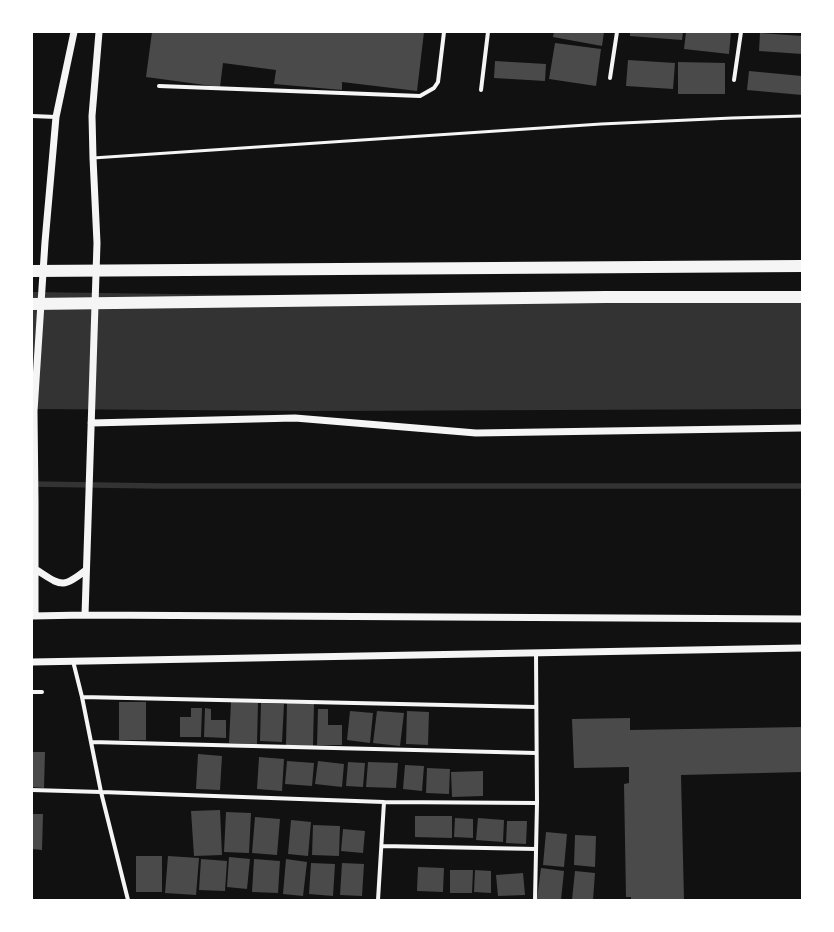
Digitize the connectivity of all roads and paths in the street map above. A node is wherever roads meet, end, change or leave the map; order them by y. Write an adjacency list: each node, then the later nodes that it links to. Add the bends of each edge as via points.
1 (74, 32): 13 (street)
2 (99, 32): 14 (street, via 92,116)
3 (444, 32): 9 (street, via 438,82 434,88 420,96)
4 (488, 32): 10 (street)
5 (617, 32): 7 (street)
6 (740, 32): 8 (street)
7 (610, 78)
8 (734, 80)
9 (159, 86)
10 (480, 90)
11 (32, 116): 13 (street)
12 (802, 116): 14 (lane, via 601,124)
13 (56, 117): 20 (street, via 44,242)
14 (93, 158): 19 (street, via 97,243)
15 (802, 266): 16 (highway)
16 (32, 271)
17 (802, 297): 18 (highway)
18 (32, 304)
19 (91, 420): 21 (street, via 295,418 476,433); 23 (street)
20 (33, 422): 22 (street)
21 (802, 428)
22 (35, 569): 23 (street, via 64,584); 25 (street)
23 (86, 570): 24 (street)
24 (85, 615): 25 (street); 26 (street)
25 (34, 616)
26 (802, 619)
27 (802, 648): 28 (street)
28 (536, 653): 29 (street); 34 (street)
29 (73, 661): 30 (street); 33 (street)
30 (32, 662)
31 (32, 692): 32 (street)
32 (42, 692)
33 (82, 697): 34 (street); 35 (street)
34 (536, 707): 36 (street)
35 (91, 742): 36 (street); 38 (street)
36 (536, 753): 40 (street)
37 (32, 790): 38 (street)
38 (101, 792): 39 (street); 43 (street)
39 (384, 802): 40 (street); 41 (street)
40 (537, 803): 42 (street)
41 (382, 846): 42 (street); 44 (street)
42 (536, 849): 45 (street)
43 (128, 900)
44 (378, 900)
45 (536, 900)

